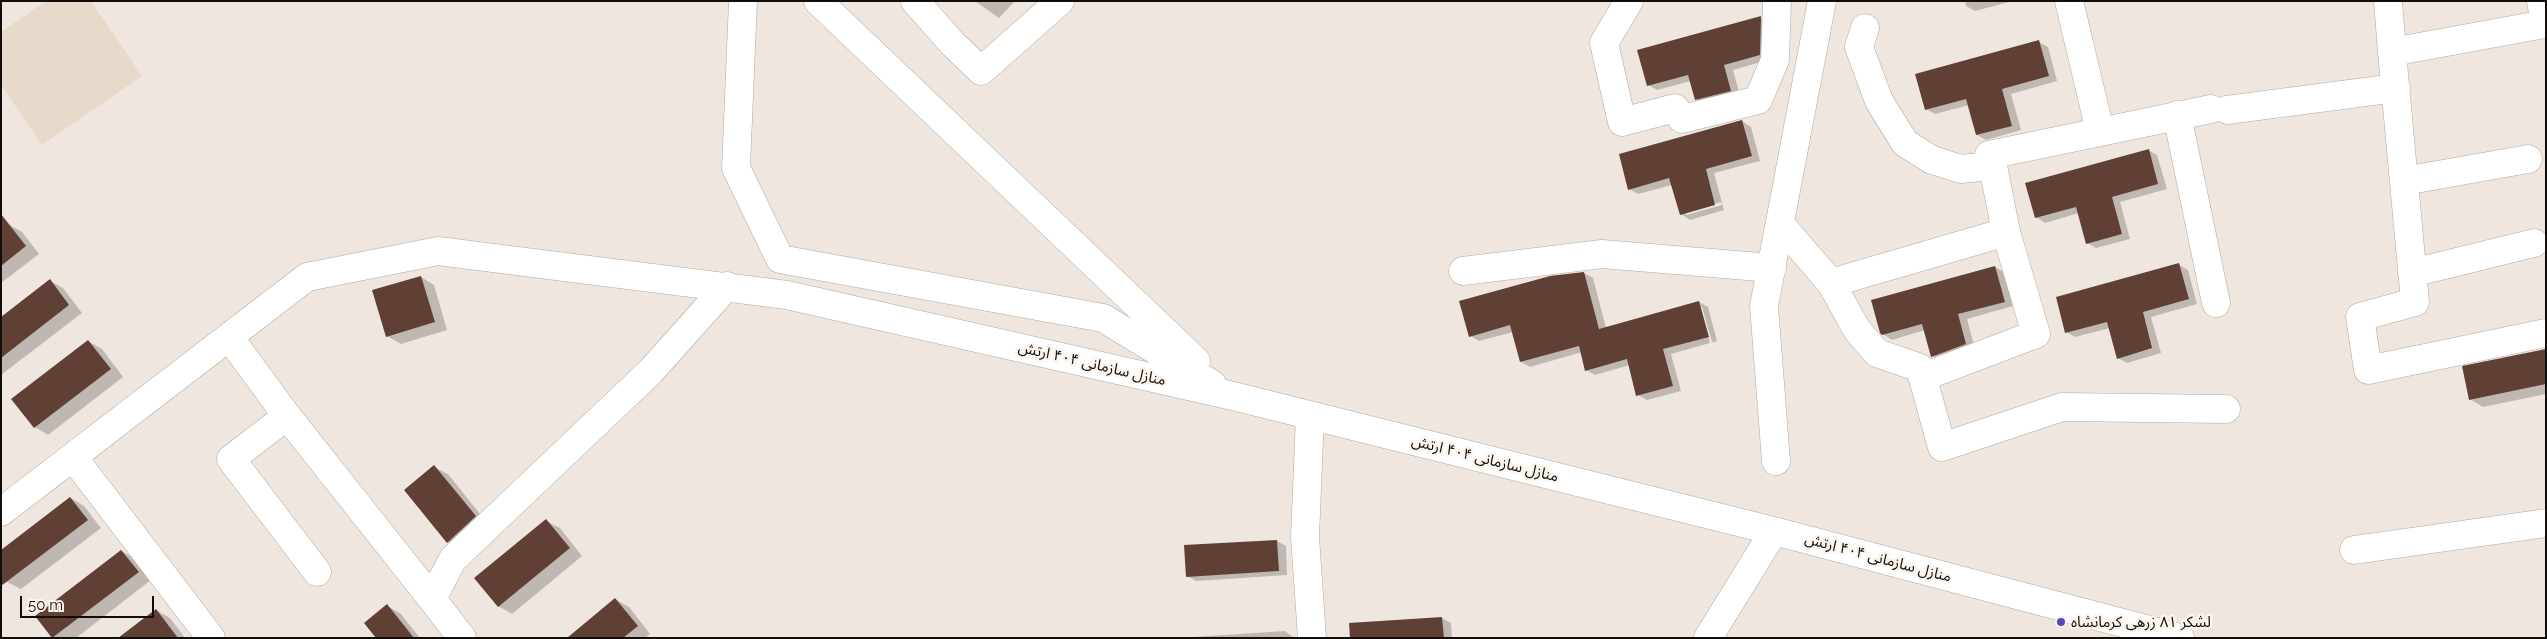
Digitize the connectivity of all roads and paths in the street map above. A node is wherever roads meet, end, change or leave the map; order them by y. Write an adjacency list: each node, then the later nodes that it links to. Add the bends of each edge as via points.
1 (743, 1): 32 (street, via 736,168 780,259 1103,318)
2 (818, 1): 32 (street)
3 (915, 1): 4 (street, via 981,71)
4 (1060, 1)
5 (1629, 1): 6 (street, via 1604,43 1622,122 1675,108 1682,119 1758,100 1775,60)
6 (1777, 1)
7 (1822, 1): 20 (street)
8 (2388, 1): 13 (street)
9 (2541, 1): 11 (street)
10 (2072, 2): 16 (street)
11 (2546, 25): 13 (street)
12 (1865, 28): 18 (street, via 1859,46 1879,102 1906,143 1932,160 1960,169)
13 (2392, 52): 14 (street)
14 (2396, 88): 15 (street); 19 (street)
15 (2177, 115): 16 (street); 28 (street)
16 (2100, 131): 18 (street, via 1989,155)
17 (2528, 159): 19 (street)
18 (1992, 166): 21 (street)
19 (2404, 181): 25 (street)
20 (1780, 224): 23 (street); 26 (street)
21 (2006, 232): 26 (street); 31 (street, via 2036,334)
22 (2534, 242): 25 (street)
23 (1772, 268): 24 (street, via 1602,254); 37 (street, via 1764,306)
24 (1463, 271)
25 (2412, 273): 29 (street, via 2415,302 2360,317 2368,370)
26 (1831, 283): 31 (street, via 1857,330 1877,353 1920,368)
27 (727, 286): 30 (street, منازل سازمانی ۴۰۴ ارتش, via 438,251 307,276); 32 (street, منازل سازمانی ۴۰۴ ارتش, via 787,295); 43 (street, via 651,371 453,559)
28 (2216, 303)
29 (2546, 333)
30 (229, 337): 34 (street); 36 (street, منازل سازمانی ۴۰۴ ارتش)
31 (1923, 377): 33 (street, via 1942,447 2062,407)
32 (1233, 396): 35 (street, منازل سازمانی ۴۰۴ ارتش)
33 (2226, 409)
34 (287, 416): 42 (street, via 231,459); 43 (street)
35 (1310, 416): 40 (street, منازل سازمانی ۴۰۴ ارتش); 46 (street, via 1305,537)
36 (73, 457): 38 (street, منازل سازمانی ۴۰۴ ارتش); 44 (street)
37 (1776, 461)
38 (1, 512)
39 (2546, 523): 41 (street)
40 (1774, 531): 47 (street); 48 (street, منازل سازمانی ۴۰۴ ارتش)
41 (2354, 550)
42 (317, 572)
43 (432, 599): 45 (street)
44 (211, 638)
45 (462, 638)
46 (1312, 638)
47 (1708, 638)
48 (2180, 638)

